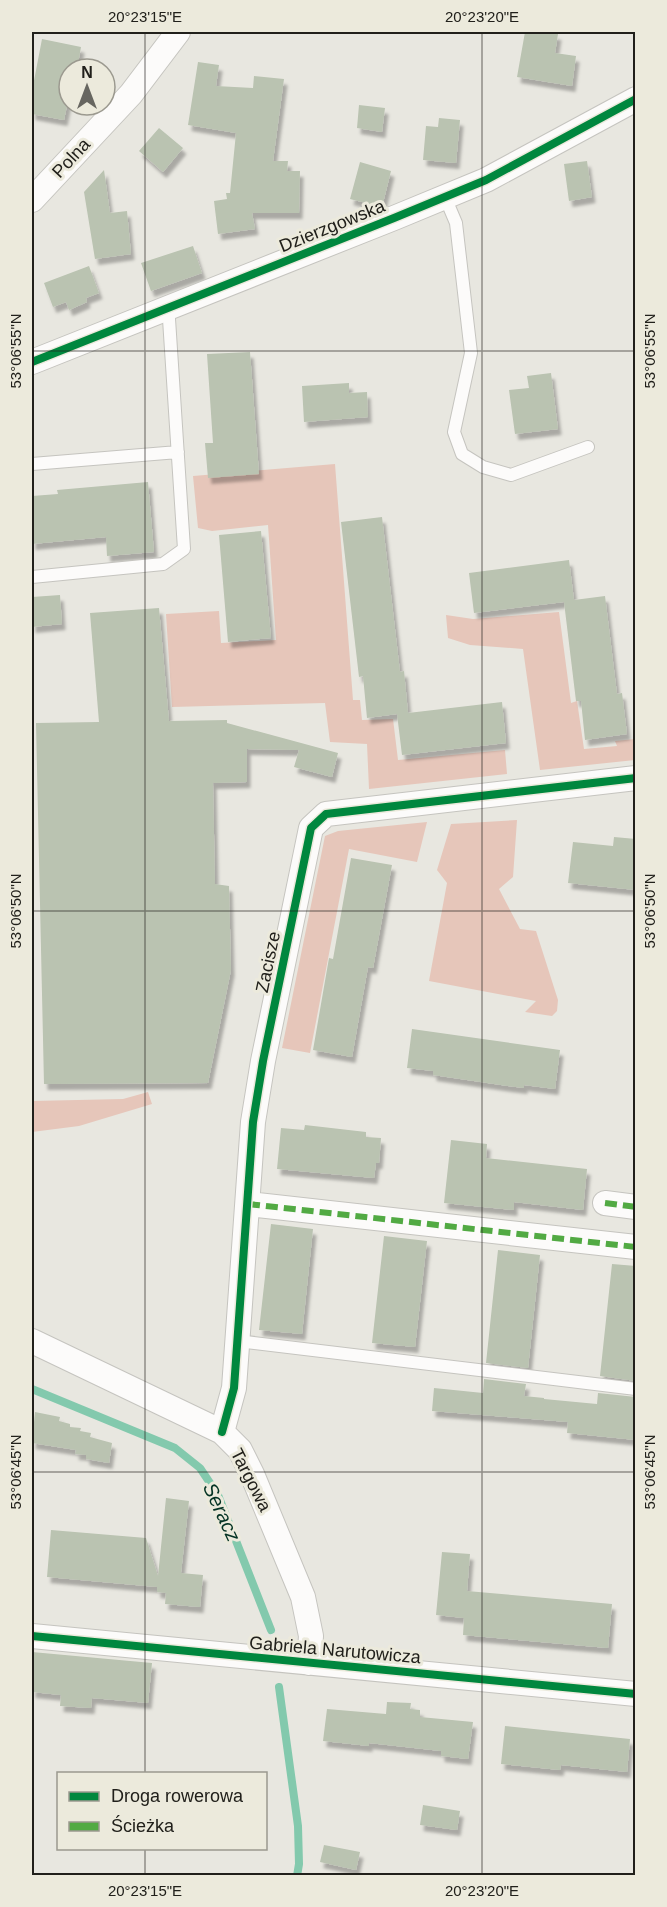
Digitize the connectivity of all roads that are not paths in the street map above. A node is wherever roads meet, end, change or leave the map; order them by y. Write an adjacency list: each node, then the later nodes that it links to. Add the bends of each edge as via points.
1 (178, 32): 4 (street, Polna, via 131,94)
2 (636, 99): 3 (street, Dzierzgowska, via 486,180)
3 (445, 197): 5 (street, Dzierzgowska); 7 (lane, via 456,223 471,353 454,432 462,454 483,467 511,475)
4 (32, 200)
5 (166, 309): 6 (street, Dzierzgowska); 8 (lane)
6 (32, 362)
7 (588, 447)
8 (178, 452): 9 (lane); 10 (lane, via 184,549 163,564)
9 (32, 464)
10 (32, 577)
11 (636, 778): 13 (street, Zacisze, via 326,813 311,828 263,1061)
12 (605, 1203): 14 (street)
13 (248, 1204): 15 (street); 17 (street, Zacisze)
14 (636, 1207)
15 (636, 1247)
16 (32, 1341): 19 (street, Targowa)
17 (238, 1341): 18 (lane); 19 (street, Zacisze, via 234,1388)
18 (636, 1389)
19 (222, 1432): 21 (street, Targowa, via 240,1450 303,1597 310,1636)
20 (32, 1636): 21 (street, Gabriela Narutowicza)
21 (309, 1663): 22 (street, Gabriela Narutowicza)
22 (636, 1694)

